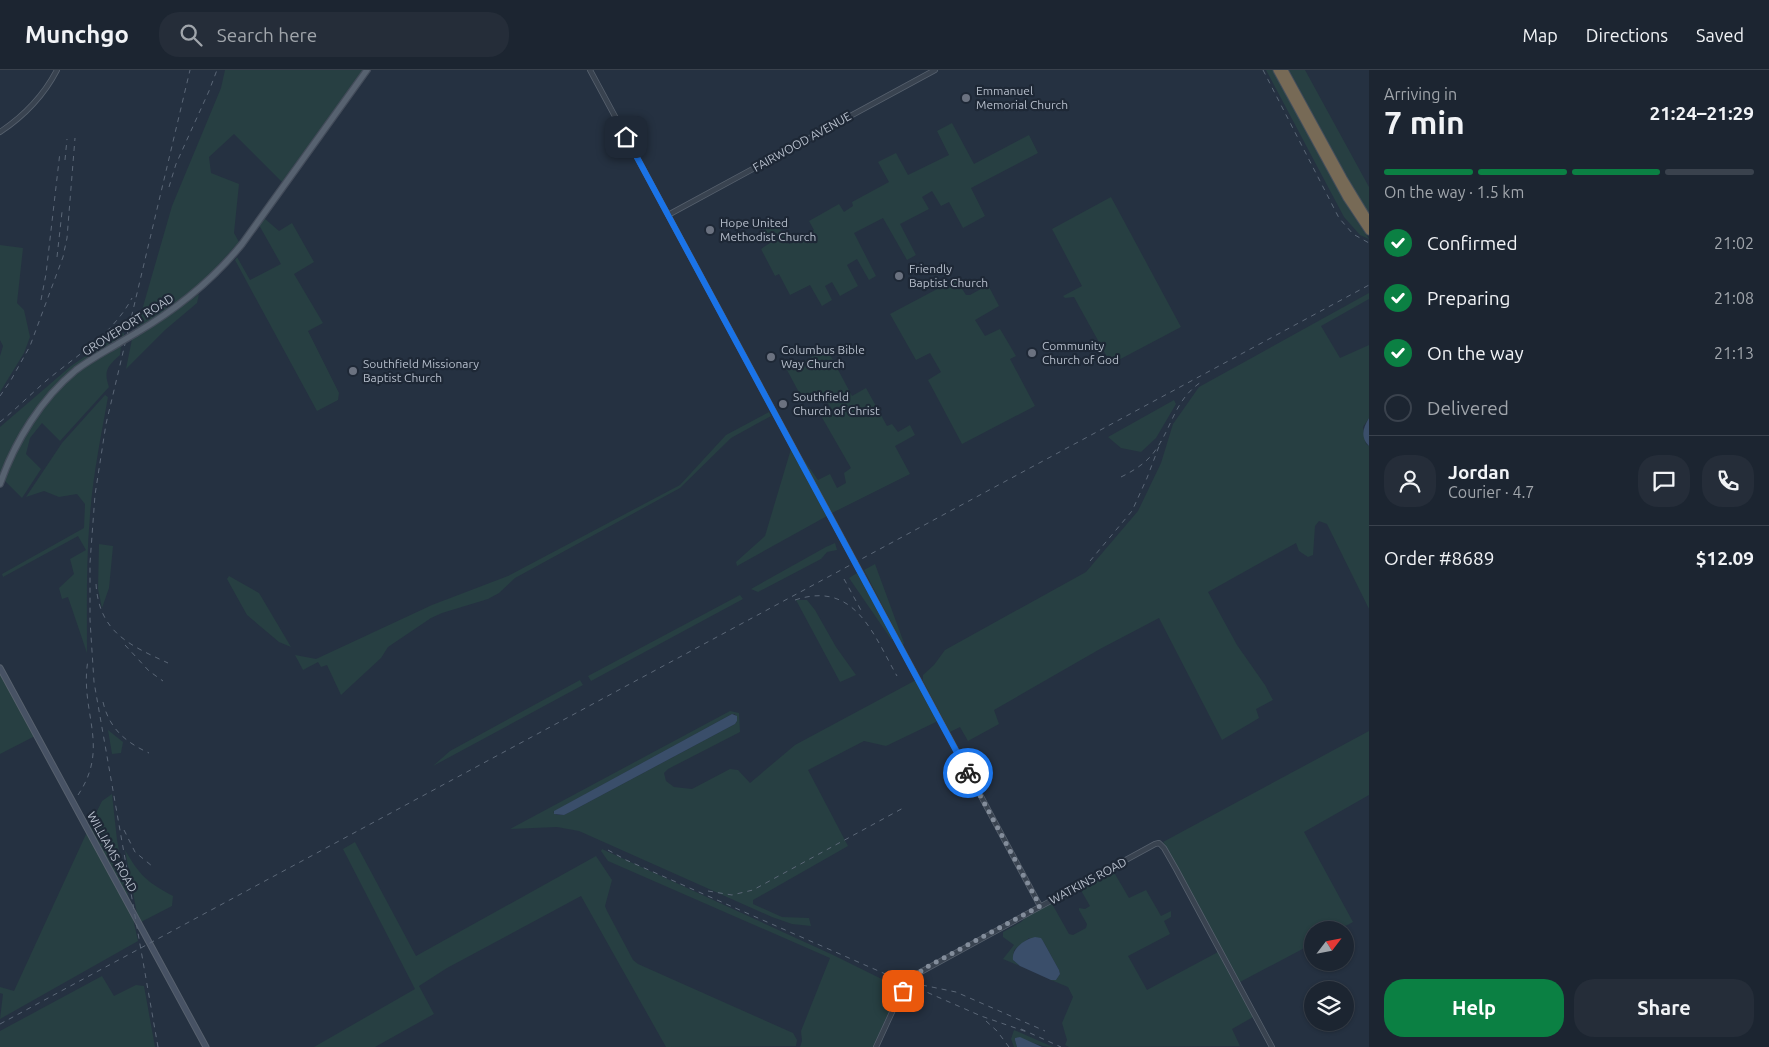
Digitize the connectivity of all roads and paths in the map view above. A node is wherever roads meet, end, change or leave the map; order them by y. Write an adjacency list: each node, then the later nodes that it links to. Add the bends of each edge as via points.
1 (57, 70): 7 (street, via 33,104)
2 (368, 70): 10 (main road, GROVEPORT ROAD, bridge, via 226,263 178,307 81,366 65,380 34,417)
3 (590, 70): 8 (street, WATKINS ROAD)
4 (935, 70): 8 (street, FAIRWOOD AVENUE)
5 (1277, 70): 9 (highway, via 1347,198)
6 (1284, 70): 9 (highway)
7 (0, 132)
8 (668, 215): 12 (street, WATKINS ROAD, bridge)
9 (1368, 226)
10 (0, 484)
11 (0, 668): 13 (main road, WILLIAMS ROAD)
12 (1040, 906): 14 (street, via 917,974 899,997); 15 (street, WATKINS ROAD, via 1156,844 1162,845)
13 (206, 1047)
14 (876, 1047)
15 (1272, 1047)

